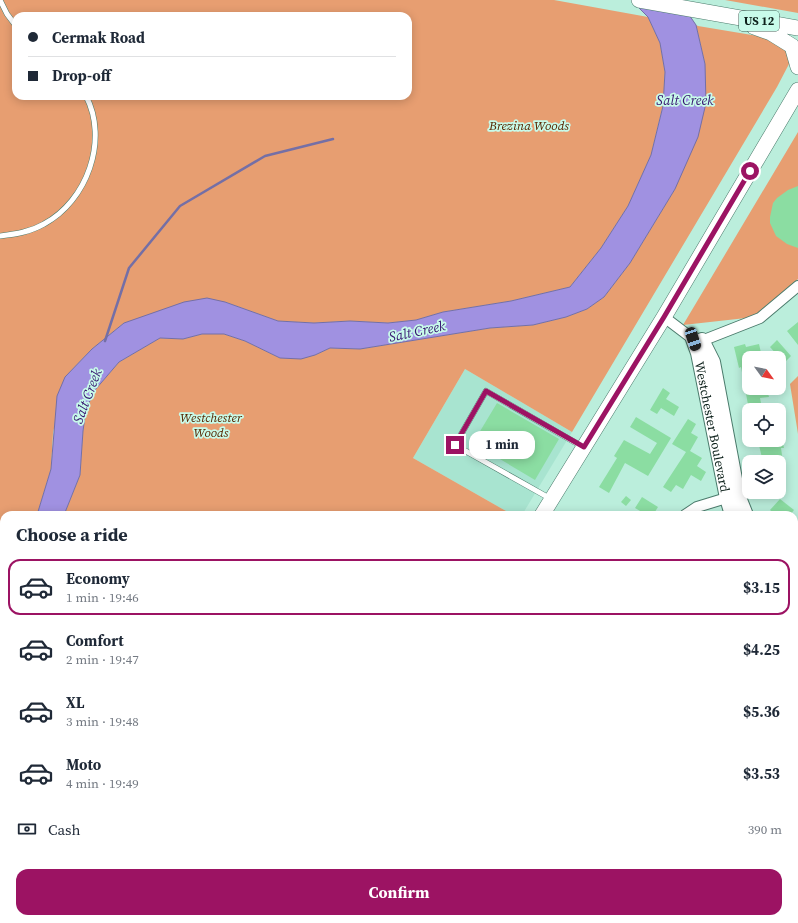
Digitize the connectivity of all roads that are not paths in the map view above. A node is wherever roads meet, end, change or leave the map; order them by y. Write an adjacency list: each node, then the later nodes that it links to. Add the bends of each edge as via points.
1 (0, 0): 4 (lane)
2 (639, 0): 3 (main road, US 12)
3 (721, 14): 5 (main road, US 12); 6 (main road, via 771,34 792,46)
4 (12, 21)
5 (798, 28)
6 (798, 67)
7 (798, 90): 11 (main road)
8 (88, 100): 9 (lane, via 96,132 91,164 77,194 57,216 45,224 32,231)
9 (0, 236)
10 (798, 286): 12 (street, via 760,318)
11 (664, 317): 12 (street); 13 (main road)
12 (698, 339): 14 (street, Westchester Boulevard, via 698,353)
13 (584, 447): 15 (main road); 15 (lane, via 486,391 455,445)
14 (733, 497): 17 (street, via 696,507); 18 (street, Westchester Boulevard); 19 (street, Westchester Boulevard)
15 (552, 500): 16 (main road)
16 (545, 511)
17 (690, 511)
18 (732, 511)
19 (743, 511)

